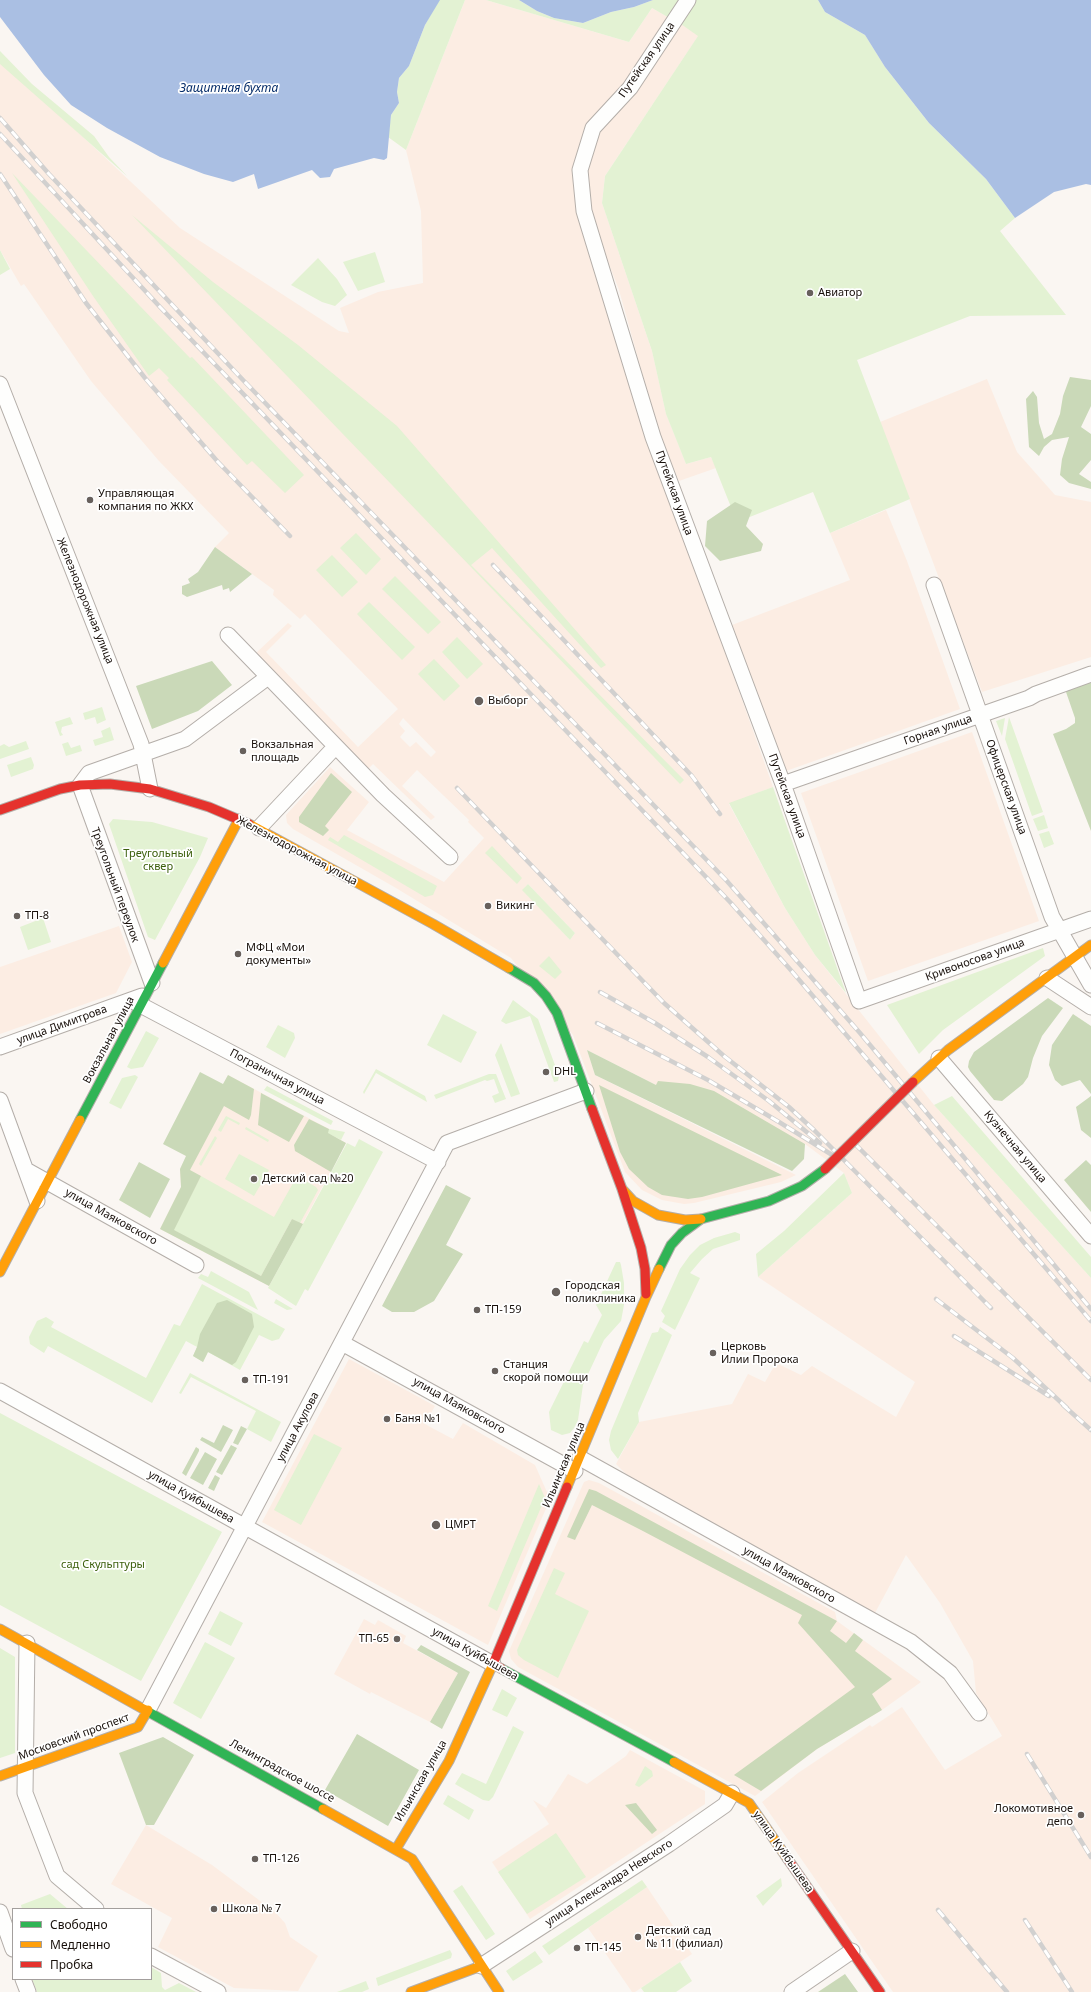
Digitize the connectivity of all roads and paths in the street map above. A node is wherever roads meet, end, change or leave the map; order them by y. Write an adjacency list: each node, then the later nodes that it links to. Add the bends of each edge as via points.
1 (688, 0): 10 (street, Путейская улица, via 630,88 593,128 580,170 584,211 653,437)
2 (0, 384): 9 (street, Железнодорожная улица)
3 (934, 584): 7 (street, Офицерская улица)
4 (228, 635): 6 (street)
5 (1091, 674): 7 (street, Горная улица)
6 (268, 677): 8 (street); 9 (street, via 185,740)
7 (981, 715): 10 (street, Горная улица); 18 (street, Офицерская улица, via 1052,917)
8 (335, 747): 15 (street); 16 (street)
9 (144, 754): 11 (street, via 89,774); 12 (street, Железнодорожная улица)
10 (783, 784): 24 (street, Путейская улица)
11 (80, 785): 12 (main road, via 110,784); 13 (main road, via 60,789); 23 (street, Треугольный переулок)
12 (150, 789): 14 (main road, Железнодорожная улица)
13 (0, 810)
14 (239, 819): 15 (main road, Железнодорожная улица); 23 (main road, Вокзальная улица)
15 (259, 828): 28 (main road, Железнодорожная улица, via 534,983 557,1013)
16 (450, 857)
17 (1091, 919): 18 (street, Кривоносова улица)
18 (1059, 930): 20 (street, Офицерская улица); 24 (street, Кривоносова улица)
19 (1091, 945): 20 (main road)
20 (1075, 957): 21 (main road); 22 (street, Офицерская улица)
21 (1047, 978): 25 (street); 27 (main road)
22 (1091, 985)
23 (143, 996): 26 (street, улица Димитрова); 30 (street, Пограничная улица); 32 (main road, Вокзальная улица)
24 (859, 1001)
25 (1091, 1007)
26 (0, 1047)
27 (939, 1058): 35 (main road, Ильинская улица, bridge, via 825,1169 802,1186 769,1201); 36 (street, Кузнечная улица)
28 (586, 1092): 30 (street, улица Акулова, via 448,1143); 33 (main road, Железнодорожная улица)
29 (0, 1100): 31 (street)
30 (438, 1162): 40 (street, улица Акулова)
31 (26, 1170): 32 (street, улица Маяковского); 34 (street)
32 (47, 1182): 34 (main road, Вокзальная улица); 37 (street, улица Маяковского)
33 (622, 1189): 35 (main road, Железнодорожная улица, via 633,1201 658,1215 685,1220); 39 (main road, Железнодорожная улица, via 641,1248)
34 (38, 1201): 38 (main road, Вокзальная улица)
35 (701, 1219): 39 (main road, Ильинская улица, via 671,1245)
36 (1091, 1236)
37 (196, 1265)
38 (0, 1272)
39 (646, 1297): 42 (main road, Ильинская улица)
40 (342, 1342): 42 (street, улица Маяковского); 43 (street, улица Акулова)
41 (0, 1391): 43 (street, улица Куйбышева)
42 (578, 1464): 46 (main road, Ильинская улица); 48 (street, улица Маяковского, via 911,1642 950,1673)
43 (245, 1527): 46 (street, улица Куйбышева); 47 (street, улица Акулова)
44 (0, 1629): 45 (main road, Ленинградское шоссе)
45 (27, 1643): 47 (main road, Ленинградское шоссе); 49 (street)
46 (493, 1664): 51 (main road, улица Куйбышева); 52 (main road, Ильинская улица, via 449,1761)
47 (148, 1710): 49 (main road, Московский проспект, via 138,1727); 52 (main road, Ленинградское шоссе)
48 (979, 1713)
49 (24, 1767): 50 (main road, Московский проспект); 53 (street, via 25,1793 57,1876)
50 (0, 1776)
51 (732, 1793): 56 (main road, улица Куйбышева, via 749,1803); 58 (street, улица Александра Невского, via 725,1805 669,1844)
52 (396, 1849): 58 (main road, Ленинградское шоссе, via 412,1859)
53 (95, 1908)
54 (0, 1912): 55 (street)
55 (12, 1946)
56 (852, 1952): 64 (street); 65 (main road, улица Куйбышева)
57 (152, 1957): 61 (street)
58 (481, 1966): 62 (main road); 63 (main road, Ленинградское шоссе)
59 (24, 1980): 60 (street)
60 (28, 1992)
61 (218, 1992)
62 (411, 1992)
63 (499, 1992)
64 (792, 1992)
65 (880, 1992)

